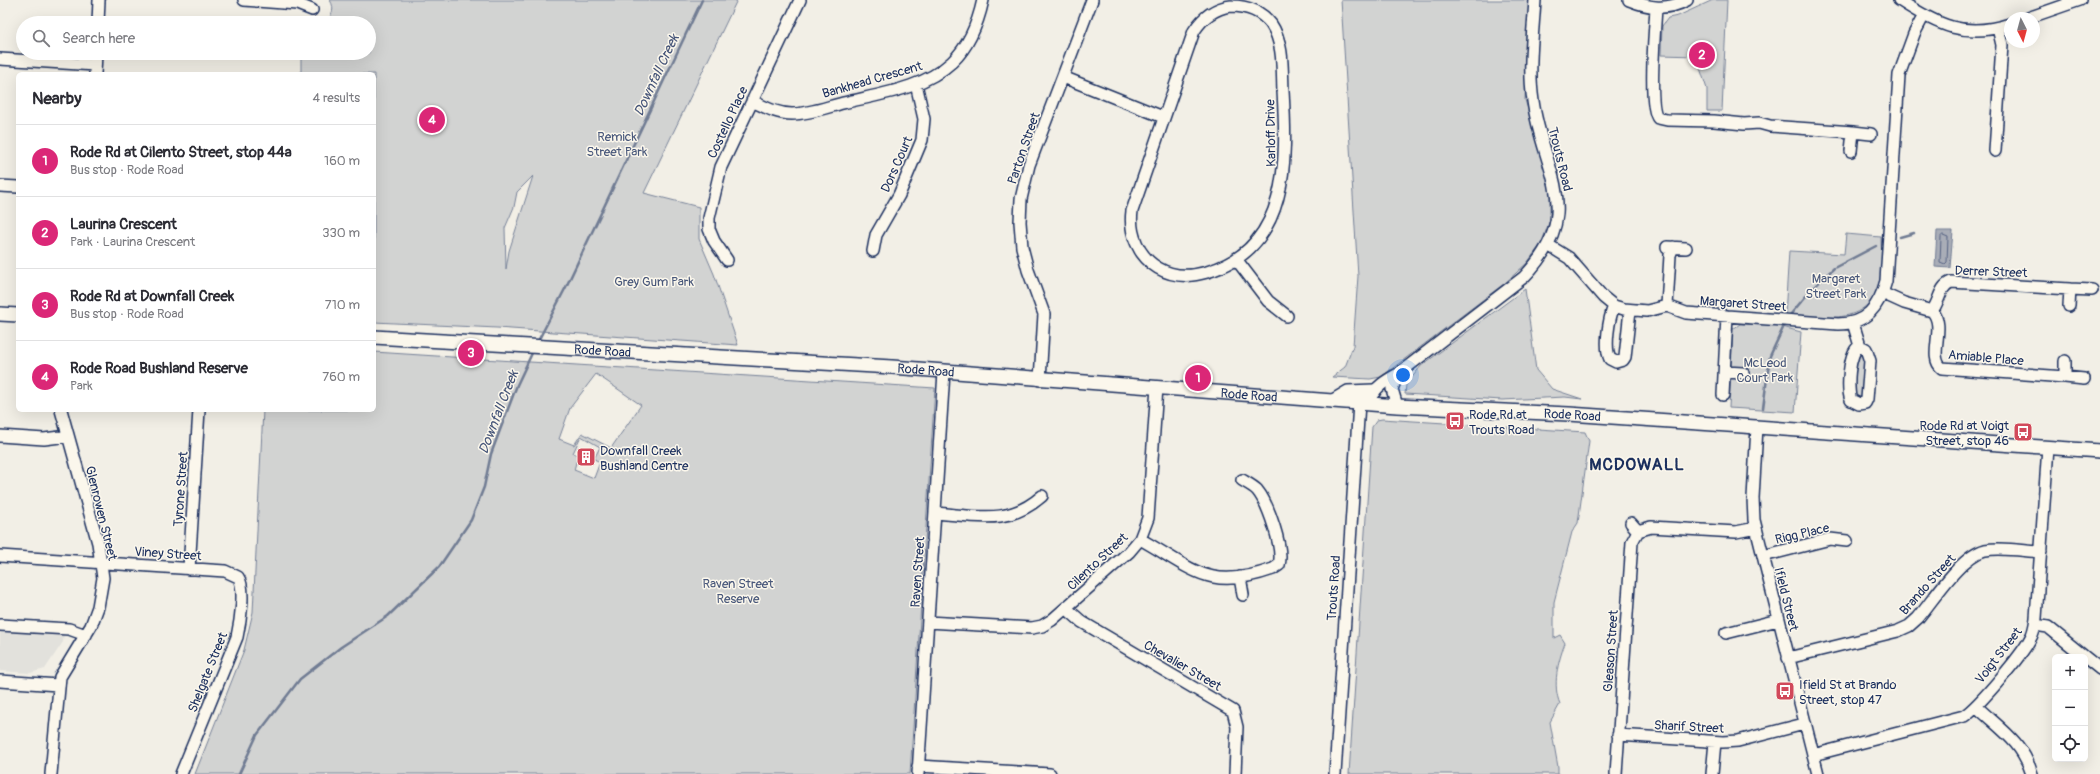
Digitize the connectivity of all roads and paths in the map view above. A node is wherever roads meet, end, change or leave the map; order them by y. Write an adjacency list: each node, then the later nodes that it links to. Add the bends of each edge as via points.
1 (99, 0): 15 (street)
2 (244, 0): 12 (street, via 293,3)
3 (800, 0): 23 (street, Costello Place)
4 (983, 0): 22 (street, Bankhead Crescent, via 974,31 962,51 945,68)
5 (1535, 0): 31 (street, Trouts Road, via 1531,92 1558,197 1556,221)
6 (1629, 0): 11 (street)
7 (1687, 0): 11 (street)
8 (1900, 0): 14 (street)
9 (2080, 0): 13 (street)
10 (1089, 1): 21 (street, Parton Street)
11 (1656, 8): 25 (street, via 1653,73 1655,111 1658,118 1758,123)
12 (312, 10)
13 (2040, 14)
14 (1924, 15): 17 (street, via 1958,29 1982,31); 38 (street, via 1914,34 1899,76 1887,275)
15 (98, 16)
16 (2004, 26): 17 (street)
17 (1998, 28): 28 (street, via 2002,45)
18 (0, 59): 20 (street)
19 (96, 60): 20 (street)
20 (95, 70)
21 (1063, 77): 24 (street); 58 (street, Parton Street, via 1029,165 1021,199 1020,222 1024,253 1044,314)
22 (916, 84): 23 (street, Bankhead Crescent, via 798,113 779,112); 33 (street, Dors Court, via 924,119 922,140 902,189 876,235)
23 (752, 101): 35 (street, Costello Place, via 721,168 709,218 711,234)
24 (1163, 117): 34 (street, Karloff Drive, via 1132,211 1131,226 1135,242 1150,262 1174,274 1200,274); 34 (street, Karloff Drive, via 1190,40 1203,18 1218,9 1232,6 1253,10 1266,19 1276,32 1280,48 1286,136 1284,173 1268,223 1254,242)
25 (1853, 132): 26 (street); 27 (street)
26 (1871, 134)
27 (1851, 151)
28 (1995, 151)
29 (0, 186): 30 (street)
30 (16, 187)
31 (1548, 245): 39 (street, via 1569,258); 55 (street, Trouts Road, via 1524,277)
32 (1686, 248): 40 (street, via 1670,247)
33 (873, 251)
34 (1236, 259): 46 (street, via 1268,301)
35 (727, 260)
36 (2070, 289): 37 (street, Derrer Street); 41 (street); 43 (street, Derrer Street, via 1951,282 1943,288 1939,302)
37 (2092, 290)
38 (1882, 293): 43 (street); 48 (street, via 1868,314)
39 (1614, 306): 42 (street); 42 (street, via 1609,320 1607,352 1610,359 1616,362 1625,357)
40 (1667, 306): 42 (street, via 1652,311); 47 (street, Margaret Street, via 1680,312)
41 (2069, 306)
42 (1630, 310)
43 (1932, 311): 56 (street, Amiable Place, via 1938,322 1936,358 1942,368)
44 (0, 314): 45 (main road)
45 (16, 315)
46 (1286, 316)
47 (1727, 316): 48 (street, Margaret Street); 53 (street)
48 (1854, 323): 50 (street)
49 (376, 337): 52 (main road, Rode Road)
50 (1860, 346)
51 (2065, 361): 56 (street)
52 (944, 372): 58 (main road, Rode Road); 74 (street, Raven Street)
53 (1725, 372): 54 (street); 61 (street)
54 (1743, 373)
55 (1398, 374): 60 (street, Trouts Road); 64 (street, via 1392,389)
56 (2065, 377): 57 (street, Amiable Place)
57 (2084, 379)
58 (1040, 380): 59 (main road, Rode Road)
59 (1157, 387): 62 (main road, Rode Road); 76 (street, Cilento Street, via 1148,518)
60 (1374, 391): 62 (main road, via 1348,392); 63 (street, Trouts Road)
61 (1723, 395)
62 (1333, 401): 63 (main road, Rode Road)
63 (1364, 404): 64 (main road, Rode Road); 110 (street, Trouts Road)
64 (1398, 406): 67 (main road, Rode Road, via 1555,413)
65 (62, 412): 69 (street, Glenrowen Street)
66 (199, 412): 82 (street, Tyrone Street)
67 (1757, 427): 70 (main road, Rode Road); 75 (street, Ifield Street, via 1753,498)
68 (0, 436): 69 (street, via 44,439)
69 (68, 436): 81 (street, Glenrowen Street, via 98,543)
70 (2048, 447): 71 (main road, Rode Road); 78 (street, Voigt Street)
71 (2100, 451)
72 (1242, 480): 84 (street, via 1257,490 1268,510 1280,558 1279,565 1273,569)
73 (1042, 496): 74 (street, via 1022,511 1007,516)
74 (935, 513): 88 (street, Raven Street)
75 (1756, 528): 80 (street, Ifield Street); 101 (street, Gleason Street, via 1736,532 1634,527)
76 (1140, 539): 84 (street, via 1207,577 1223,580); 86 (street, Cilento Street, via 1129,552)
77 (1847, 541): 80 (street, Rigg Place, via 1830,539)
78 (2040, 552): 90 (street, Voigt Street); 94 (street, Brando Street, via 1991,549 1980,552 1962,564 1909,626 1898,631)
79 (0, 556): 81 (street, Viney Street)
80 (1763, 556): 87 (street, Ifield Street)
81 (101, 563): 82 (street, Viney Street); 92 (street, Glenrowen Street, via 103,578 100,597)
82 (189, 569): 83 (street, Viney Street, via 228,572)
83 (238, 577): 106 (street, Shelgate Street, via 241,586 237,637)
84 (1240, 577): 85 (street)
85 (1243, 595)
86 (1066, 608): 88 (street, Cilento Street, via 1048,623 1032,628); 109 (street, Chevalier Street, via 1082,622 1233,711 1237,727)
87 (1778, 620): 91 (street); 94 (street, Ifield Street)
88 (928, 622): 104 (street, Raven Street)
89 (0, 624): 92 (street, via 69,629)
90 (2035, 625): 93 (street, via 2048,627); 99 (street, Voigt Street, via 2025,647)
91 (1726, 633)
92 (86, 636): 98 (street, Glenrowen Street, via 61,672)
93 (2081, 654)
94 (1788, 658): 100 (street, Ifield Street)
95 (2088, 659): 96 (street)
96 (2100, 669)
97 (0, 681): 98 (street)
98 (58, 685): 105 (street, Glenrowen Street)
99 (1976, 706): 103 (street, Voigt Street, via 1959,718); 114 (street, via 2018,744 2026,755)
100 (1804, 724): 102 (street, Sharif Street, via 1738,741); 103 (street, Ifield Street)
101 (1618, 736): 102 (street, Sharif Street); 111 (street, Gleason Street)
102 (1715, 742): 112 (street)
103 (1813, 755): 113 (street, Ifield Street)
104 (918, 770): 107 (street)
105 (52, 774)
106 (181, 774)
107 (1036, 774): 108 (street)
108 (1050, 774)
109 (1235, 774)
110 (1335, 774)
111 (1616, 774)
112 (1712, 774)
113 (1818, 774)
114 (2032, 774)

